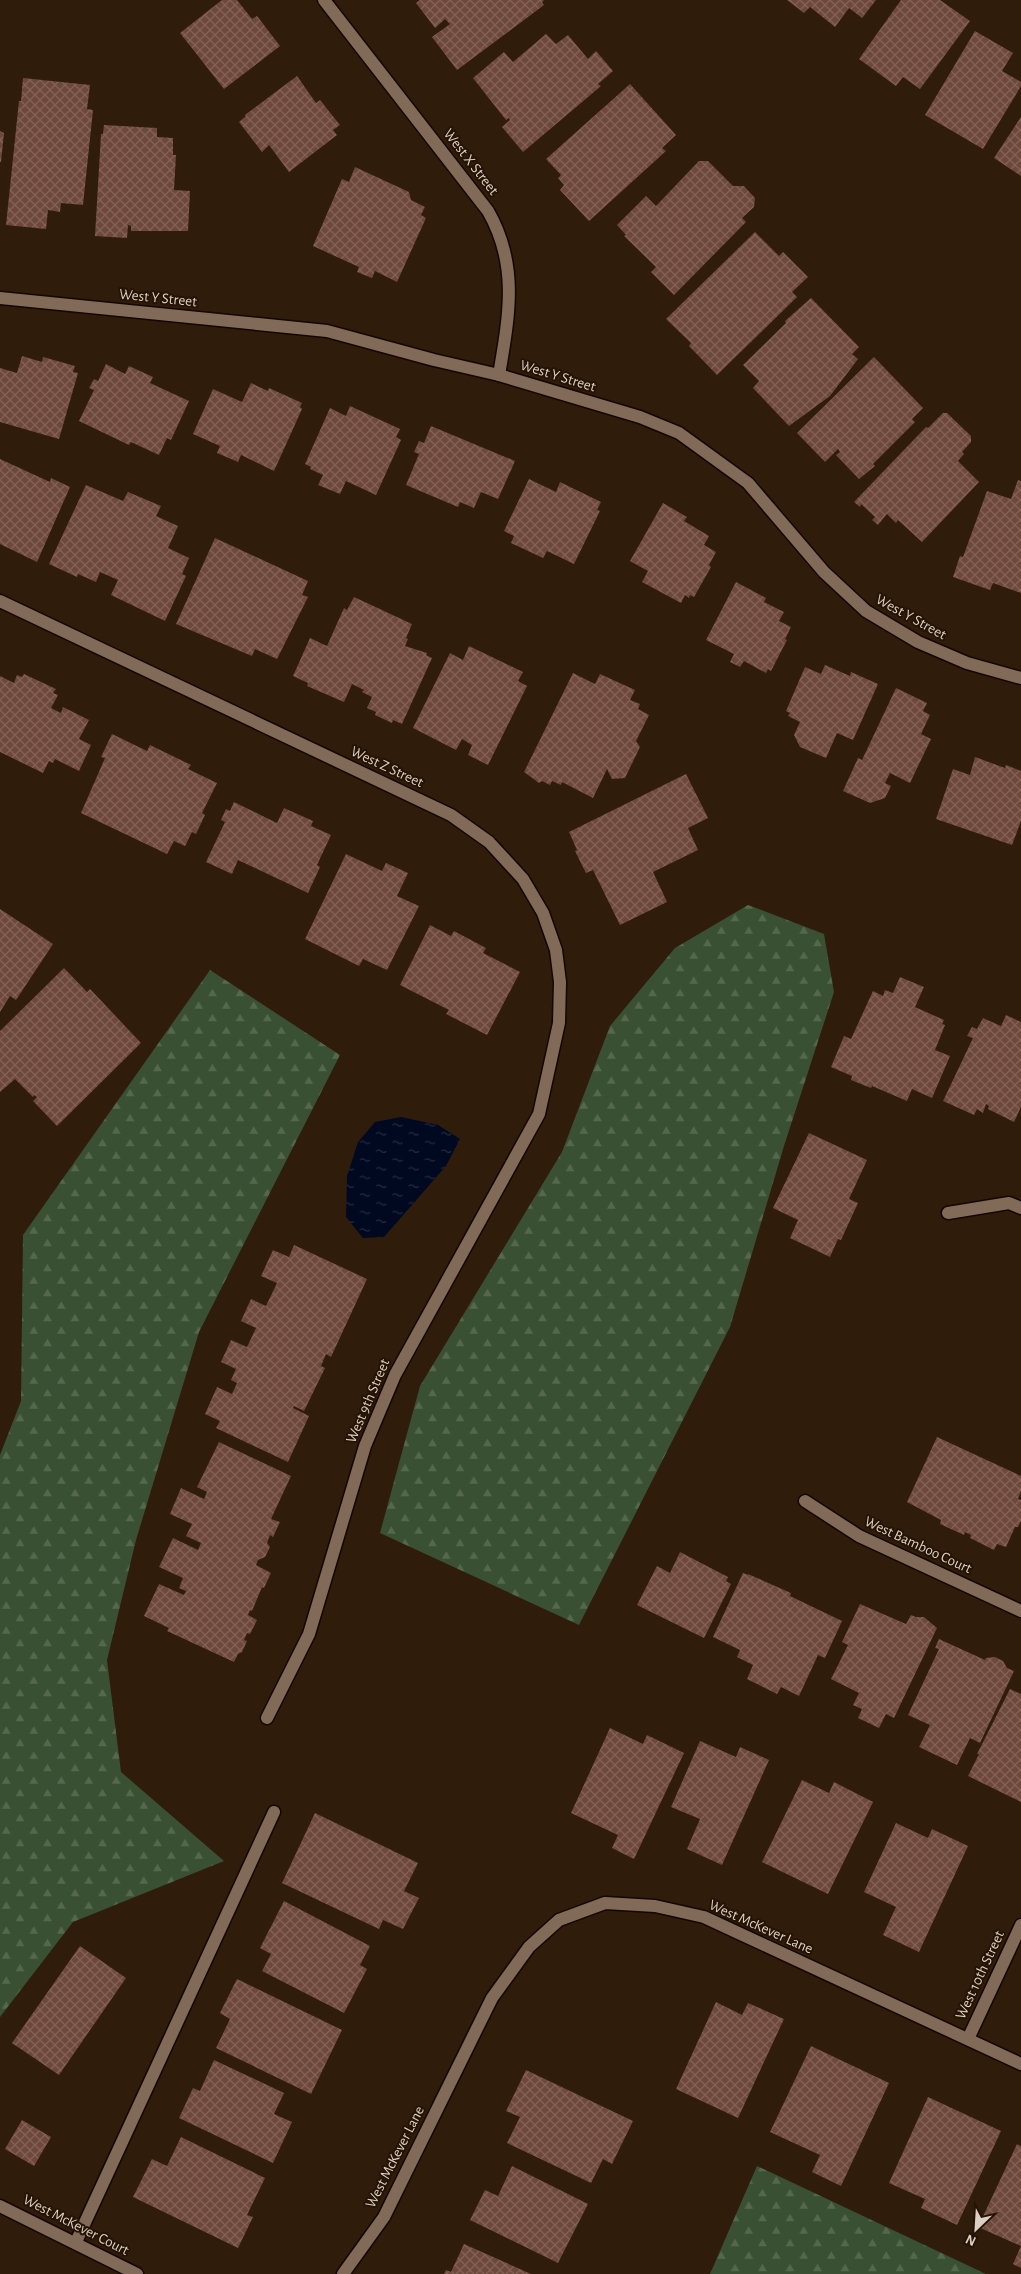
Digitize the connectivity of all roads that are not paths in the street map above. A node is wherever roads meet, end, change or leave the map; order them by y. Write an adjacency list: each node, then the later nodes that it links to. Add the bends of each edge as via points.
1 (324, 0): 3 (street, West X Street, via 498,228 505,247 510,284 507,330)
2 (0, 298): 3 (street, West Y Street, via 326,331)
3 (499, 375): 5 (street, West Y Street, via 640,417 679,433 748,483 824,572 866,611 918,642 966,664)
4 (0, 601): 6 (street, West Z Street, via 451,815 489,842 523,879 543,913 556,950 560,982 559,1023)
5 (1021, 678)
6 (539, 1114): 11 (street, West 9th Street, via 395,1375 365,1446 309,1634)
7 (1021, 1208): 8 (street, via 1009,1203)
8 (948, 1213)
9 (805, 1501): 10 (street, West Bamboo Court, via 859,1536)
10 (1021, 1611)
11 (267, 1718)
12 (274, 1812): 17 (street)
13 (1021, 1925): 14 (street, West 10th Street)
14 (968, 2039): 15 (street, West McKever Lane); 19 (street, West McKever Lane, via 704,1917 655,1906 605,1903 559,1920 529,1947 492,1998 384,2217)
15 (1021, 2064)
16 (0, 2206): 17 (street, West McKever Court)
17 (76, 2242): 18 (street, West McKever Court)
18 (137, 2274)
19 (343, 2274)

